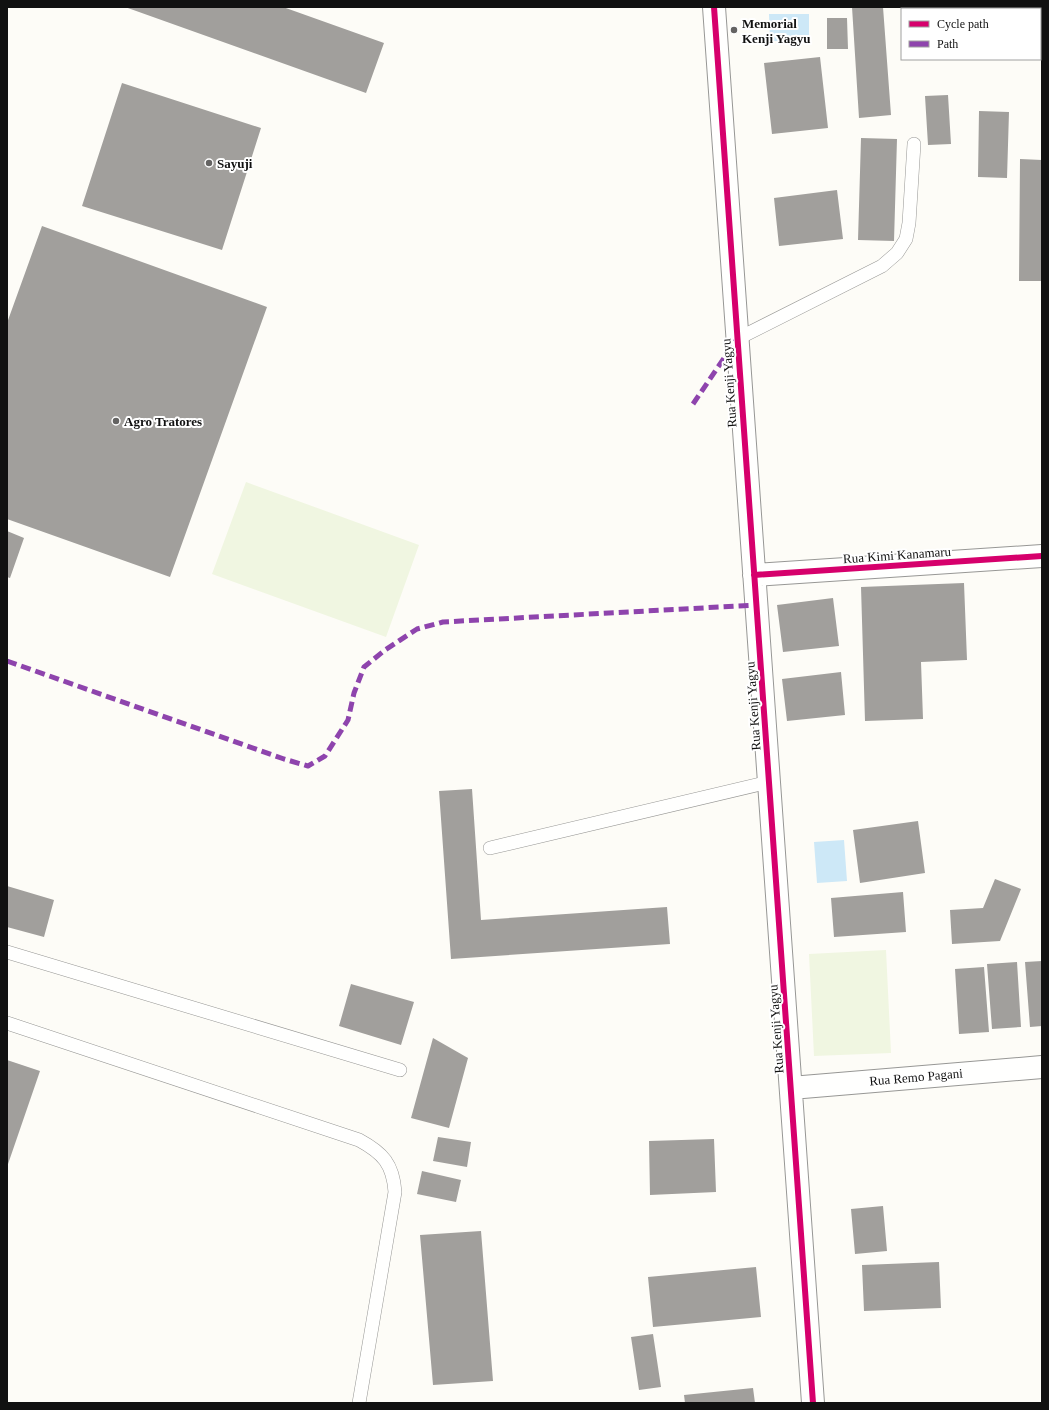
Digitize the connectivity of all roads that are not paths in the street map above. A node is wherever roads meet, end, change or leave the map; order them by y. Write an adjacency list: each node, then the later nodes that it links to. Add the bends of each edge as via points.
1 (714, 7): 3 (street, Rua Kenji Yagyu)
2 (914, 144): 3 (lane, via 909,223 906,239 897,253 882,266)
3 (737, 339): 5 (street, Rua Kenji Yagyu)
4 (1042, 556): 5 (street, Rua Kimi Kanamaru)
5 (754, 575): 6 (street, Rua Kenji Yagyu)
6 (769, 782): 7 (lane); 12 (street, Rua Kenji Yagyu)
7 (490, 848)
8 (7, 952): 11 (lane)
9 (7, 1023): 13 (lane, via 359,1140 379,1152 394,1178 395,1192)
10 (1042, 1067): 12 (street, Rua Remo Pagani)
11 (400, 1070)
12 (791, 1088): 14 (street, Rua Kenji Yagyu)
13 (359, 1403)
14 (813, 1403)

